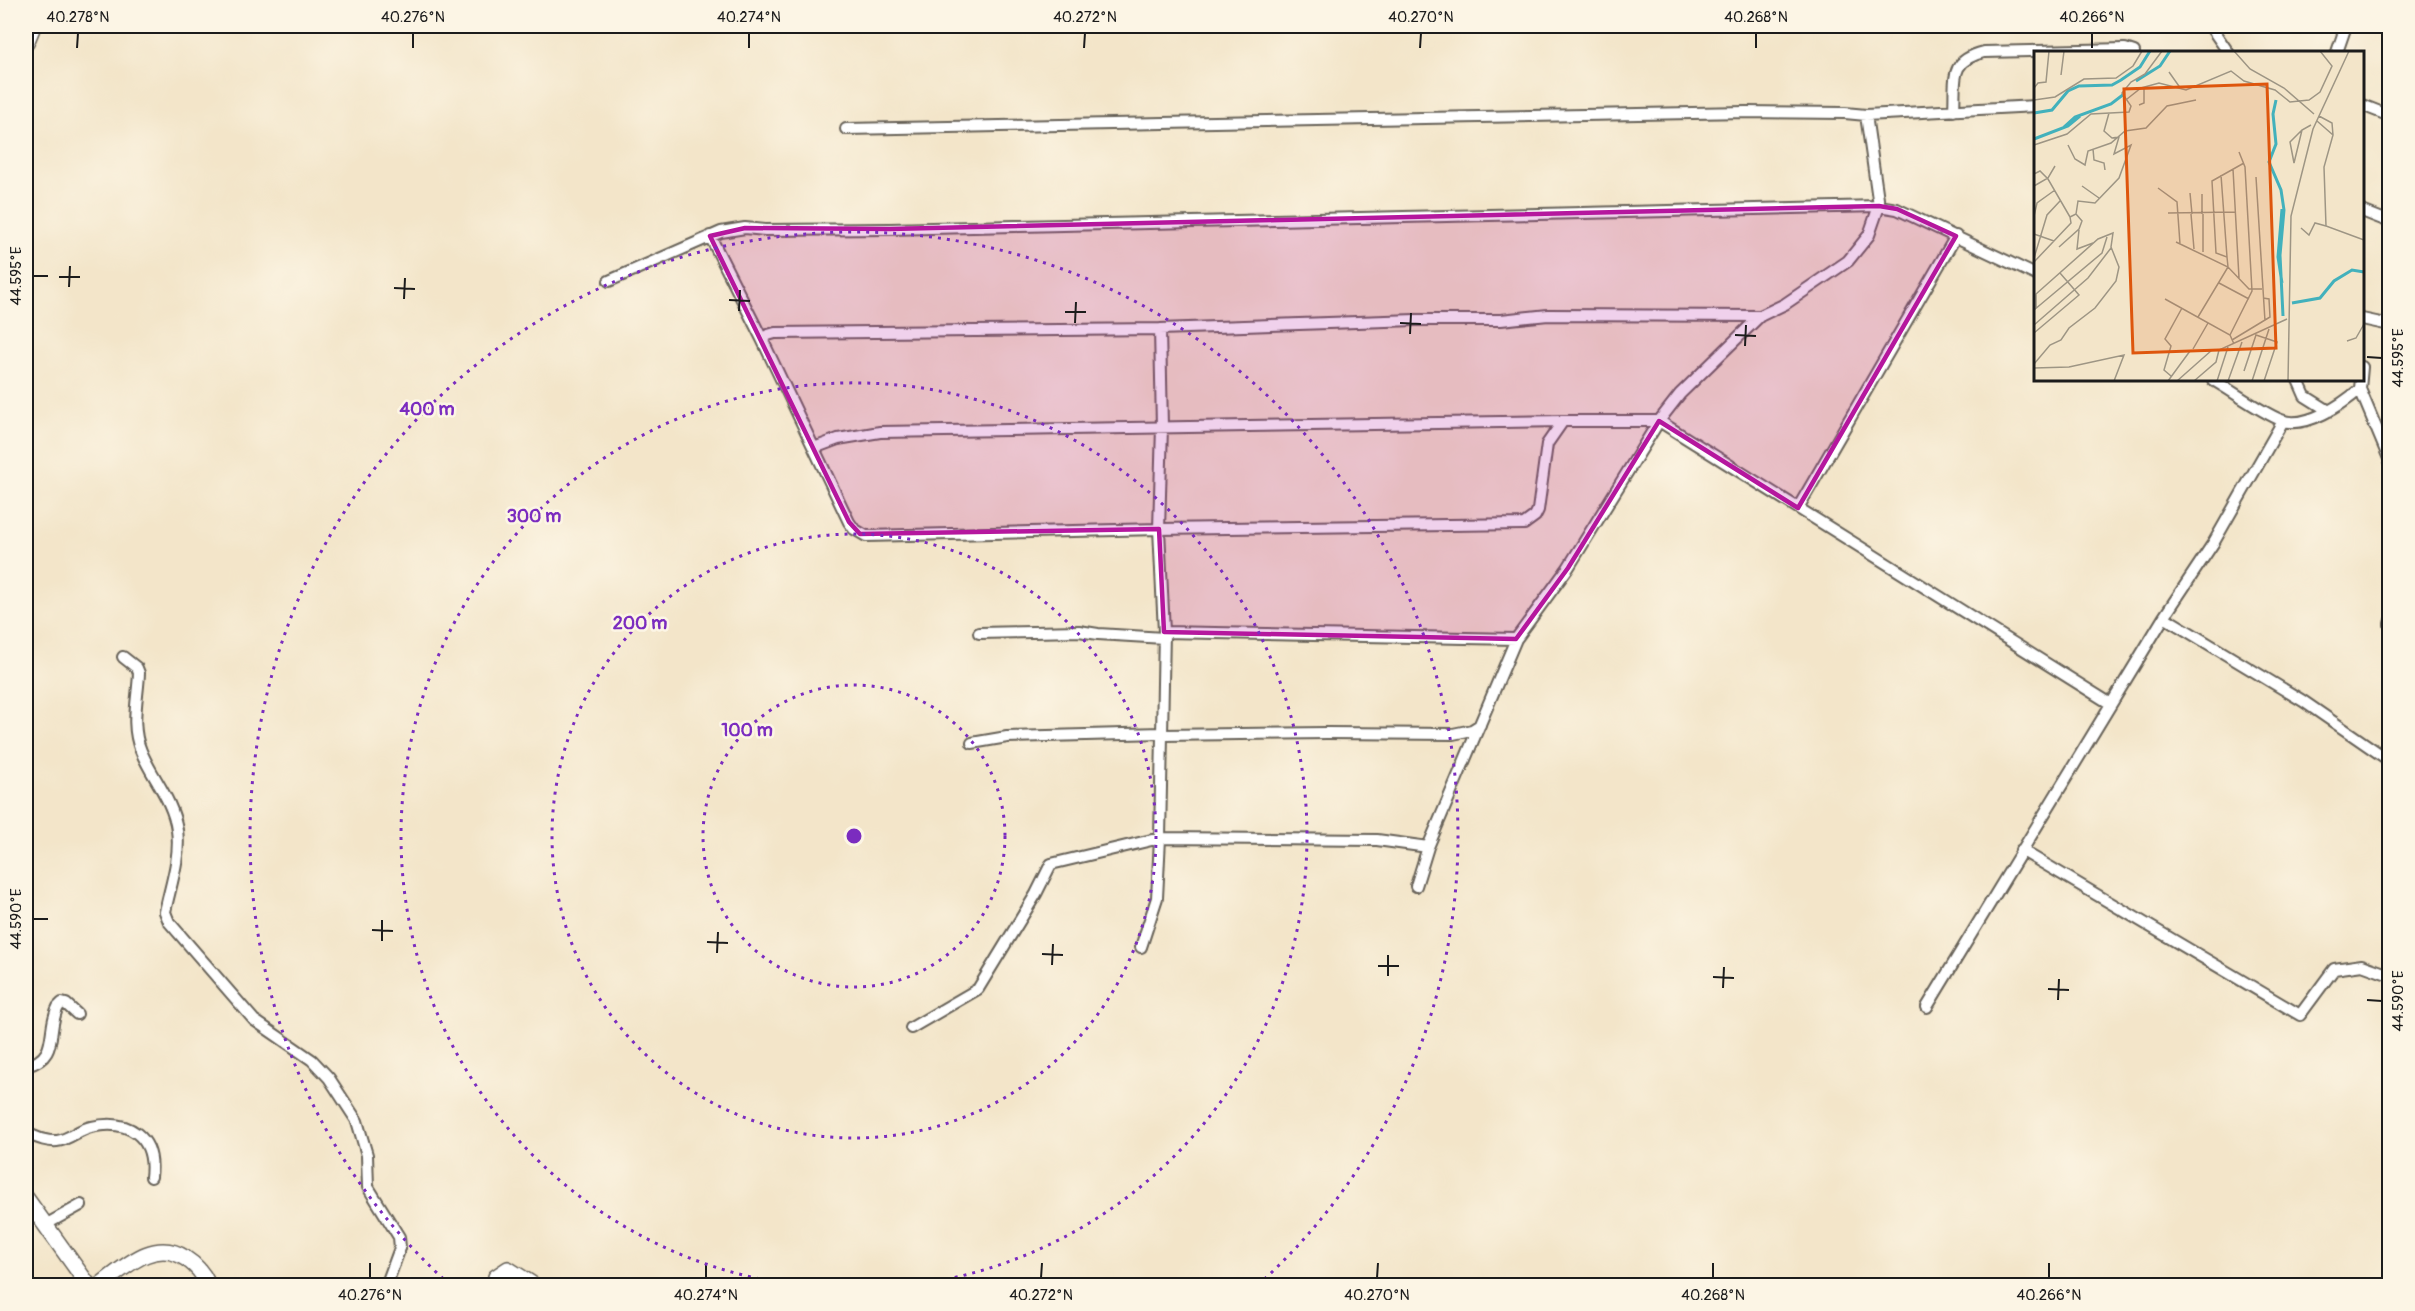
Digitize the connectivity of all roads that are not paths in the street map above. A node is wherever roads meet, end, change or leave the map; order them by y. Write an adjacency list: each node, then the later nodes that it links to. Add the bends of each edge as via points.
1 (33, 26): 4 (street)
2 (2210, 26): 6 (street)
3 (2346, 26): 7 (street)
4 (26, 44)
5 (2131, 51): 10 (street, via 1984,52 1968,56 1957,69)
6 (2227, 51)
7 (2337, 51)
8 (2034, 106): 10 (street)
9 (2364, 106): 12 (street)
10 (1954, 111): 11 (street)
11 (1866, 115): 13 (street, via 1746,112); 14 (street)
12 (2390, 116)
13 (846, 129)
14 (1879, 206): 17 (street, via 902,229 745,228); 18 (street, via 1897,208); 21 (street, via 1869,235 1848,261 1785,304)
15 (2364, 212): 16 (street)
16 (2390, 222)
17 (710, 236): 20 (street); 25 (street)
18 (1956, 236): 19 (street); 38 (street)
19 (2034, 274)
20 (609, 281)
21 (1760, 316): 24 (street, via 1548,315 1501,320); 32 (street, via 1680,394)
22 (2364, 320): 23 (street)
23 (2390, 326)
24 (1160, 329): 25 (street, via 776,333); 34 (street)
25 (762, 339): 36 (street)
26 (2215, 381): 33 (street)
27 (2298, 381): 30 (street, via 2305,396)
28 (2361, 381): 29 (street)
29 (2360, 389): 30 (street); 35 (street)
30 (2329, 411): 33 (street, via 2296,422)
31 (1563, 421): 32 (street); 34 (street); 39 (street, via 1547,444 1538,510 1524,524)
32 (1659, 421): 38 (street); 43 (street, via 1568,568)
33 (2283, 421): 40 (street, via 2214,542)
34 (1162, 427): 36 (street, via 880,432 838,439); 39 (street)
35 (2385, 443): 37 (street)
36 (814, 448): 39 (street, via 849,522 866,536)
37 (2390, 461)
38 (1798, 508): 45 (street)
39 (1159, 529): 42 (street)
40 (2164, 616): 45 (street); 49 (street, via 2304,701)
41 (979, 633): 42 (street, via 1079,631)
42 (1164, 635): 43 (street); 47 (street)
43 (1516, 639): 46 (street)
44 (123, 657): 68 (street, via 139,673 135,722 140,750 173,810 178,832 165,912 169,922 254,1020 312,1060 357,1121 367,1155 368,1187 399,1237 400,1248)
45 (2110, 704): 52 (street)
46 (1481, 724): 47 (street, via 1453,734); 51 (street)
47 (1162, 734): 48 (street, via 1007,737); 50 (street)
48 (972, 743)
49 (2390, 761)
50 (1160, 838): 51 (street, via 1377,840); 54 (street, via 1157,898); 58 (street, via 1051,864 978,989)
51 (1428, 847): 53 (street)
52 (2021, 850): 55 (street, via 2300,1015 2334,969 2362,966); 56 (street)
53 (1416, 886)
54 (1141, 947)
55 (2390, 975)
56 (1926, 1007)
57 (77, 1014): 59 (street, via 66,1004 58,1007 49,1048 35,1064)
58 (912, 1029)
59 (26, 1066)
60 (26, 1133): 61 (street, via 56,1141 94,1126 138,1132 151,1153)
61 (151, 1177)
62 (26, 1198): 64 (street)
63 (81, 1205): 64 (street)
64 (45, 1225): 65 (street)
65 (89, 1286)
66 (99, 1286): 67 (street, via 149,1252 164,1250 177,1252 190,1261 205,1275)
67 (208, 1286)
68 (386, 1286)
69 (496, 1286): 70 (street, via 496,1277 508,1269)
70 (535, 1286)

